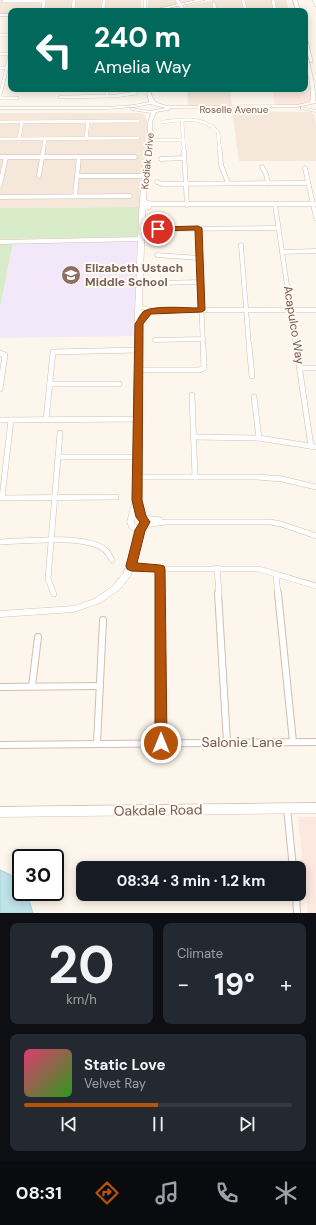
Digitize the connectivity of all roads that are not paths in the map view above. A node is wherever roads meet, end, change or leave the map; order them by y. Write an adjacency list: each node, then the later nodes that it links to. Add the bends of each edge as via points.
1 (176, 0): 7 (street)
2 (204, 0): 7 (street)
3 (314, 0): 8 (street)
4 (4, 1): 5 (street)
5 (44, 1)
6 (214, 4): 11 (street)
7 (181, 5): 9 (street); 10 (street)
8 (316, 5)
9 (165, 8)
10 (182, 8)
11 (215, 8)
12 (308, 49): 18 (street)
13 (308, 59): 18 (street, via 311,70)
14 (8, 64): 17 (street)
15 (308, 64): 19 (street)
16 (0, 68): 17 (street)
17 (7, 68): 20 (street)
18 (314, 70): 19 (street)
19 (314, 79): 21 (street); 32 (street)
20 (2, 82): 28 (street)
21 (316, 87)
22 (107, 92): 27 (street)
23 (136, 92): 27 (street)
24 (149, 92): 31 (street, via 151,101)
25 (149, 92): 30 (street)
26 (60, 96): 27 (street)
27 (107, 96)
28 (0, 97): 29 (street)
29 (17, 98)
30 (145, 104): 31 (street, Roselle Avenue); 33 (street, via 107,108); 34 (street, Kodiak Drive, via 141,107)
31 (156, 104): 32 (street, Roselle Avenue, via 166,107); 35 (street, Kodiak Drive, via 160,108)
32 (314, 107): 35 (street, Roselle Avenue)
33 (0, 109): 34 (street)
34 (145, 111): 35 (street, Roselle Avenue); 42 (street, Kodiak Drive, via 149,114)
35 (156, 111): 42 (street, Kodiak Drive, via 152,115)
36 (88, 121): 37 (street); 40 (street); 47 (street)
37 (138, 121)
38 (182, 121): 41 (street); 49 (street); 64 (street, via 203,122 215,127 218,132 221,164)
39 (0, 122): 40 (street)
40 (22, 122): 45 (street)
41 (163, 122)
42 (150, 126): 48 (street, Kodiak Drive)
43 (138, 138): 47 (street)
44 (0, 139): 45 (street)
45 (19, 139): 46 (street)
46 (45, 139): 47 (street); 52 (street)
47 (86, 139)
48 (150, 140): 49 (street); 61 (street, Kodiak Drive)
49 (183, 140): 55 (street)
50 (0, 157): 51 (street)
51 (6, 157): 52 (street); 62 (street)
52 (42, 157): 53 (street); 59 (street)
53 (79, 157): 54 (street); 60 (street)
54 (136, 157)
55 (184, 158): 56 (street); 67 (street)
56 (162, 159)
57 (262, 167): 65 (street)
58 (305, 168): 66 (street)
59 (39, 176)
60 (77, 176): 61 (street); 69 (street)
61 (144, 176): 74 (street, Kodiak Drive, via 143,197)
62 (1, 177): 68 (street)
63 (157, 182): 67 (street)
64 (228, 183): 65 (street); 67 (street)
65 (268, 183): 66 (street)
66 (308, 183): 73 (street)
67 (186, 184): 75 (street)
68 (0, 185)
69 (75, 196): 70 (street); 71 (street)
70 (130, 196)
71 (0, 197)
72 (275, 204): 73 (street); 75 (street); 78 (street, Acapulco Way)
73 (314, 204): 76 (street)
74 (147, 205): 75 (street); 80 (street, Kodiak Drive, via 142,218)
75 (187, 205)
76 (316, 218)
77 (198, 228): 78 (street); 79 (street); 86 (street)
78 (278, 228): 84 (street, Acapulco Way)
79 (158, 229)
80 (142, 239): 81 (street); 89 (street, Kodiak Drive)
81 (0, 242)
82 (240, 245): 93 (street)
83 (316, 251): 84 (street)
84 (282, 252): 94 (street, Acapulco Way)
85 (157, 255): 86 (street)
86 (200, 258): 88 (street)
87 (157, 282): 88 (street)
88 (201, 282): 92 (street)
89 (140, 296): 90 (street, Kodiak Drive); 91 (street)
90 (139, 310): 91 (street); 96 (street, Kodiak Drive)
91 (147, 310): 92 (street); 96 (street)
92 (202, 310): 93 (street); 97 (street)
93 (247, 310): 94 (street); 104 (street)
94 (291, 310): 95 (street); 101 (street, Acapulco Way)
95 (316, 310)
96 (139, 324): 99 (street, Kodiak Drive)
97 (203, 339): 98 (street); 103 (street, via 204,368)
98 (155, 340)
99 (139, 350): 103 (street, Kodiak Drive); 105 (street, via 54,352)
100 (1, 353): 107 (street, via 5,355)
101 (300, 368): 102 (street); 117 (street, Acapulco Way)
102 (316, 368)
103 (139, 370): 110 (street, Kodiak Drive)
104 (252, 376)
105 (50, 384): 106 (street); 113 (street)
106 (119, 384)
107 (0, 386)
108 (192, 396): 115 (street)
109 (254, 397): 116 (street)
110 (138, 419): 113 (street); 119 (street, Kodiak Drive)
111 (0, 420): 112 (street)
112 (11, 420): 113 (street); 123 (street, via 2,498)
113 (46, 420)
114 (60, 434): 118 (street)
115 (194, 437): 116 (street); 121 (street)
116 (259, 438): 117 (street)
117 (314, 446)
118 (58, 457): 119 (street); 123 (street)
119 (138, 457): 120 (street, Kodiak Drive)
120 (138, 477): 121 (street); 125 (street, Kodiak Drive)
121 (195, 477): 122 (street, via 282,479)
122 (316, 487)
123 (55, 497): 124 (street); 130 (street)
124 (116, 497)
125 (137, 500): 126 (street, Kodiak Drive); 127 (street, Kodiak Drive)
126 (132, 518): 127 (street, via 136,516); 128 (street, Kodiak Drive)
127 (142, 522): 128 (street); 129 (street, via 270,522); 132 (street, Kodiak Drive)
128 (132, 527): 132 (street, Kodiak Drive)
129 (316, 536)
130 (51, 541): 131 (street); 133 (street, via 91,542 104,548); 139 (street, via 48,579)
131 (0, 542)
132 (136, 547): 134 (street, Kodiak Drive)
133 (112, 560)
134 (131, 566): 136 (street); 140 (street, Kodiak Drive, via 116,588 86,606 58,612)
135 (217, 568): 136 (street); 137 (street, via 259,569); 146 (street)
136 (160, 569): 149 (street)
137 (276, 575): 138 (street); 147 (street)
138 (316, 586)
139 (54, 594)
140 (3, 613)
141 (103, 620): 145 (street)
142 (38, 637): 144 (street)
143 (0, 686): 144 (street)
144 (32, 686): 145 (street)
145 (100, 686): 150 (street)
146 (227, 742): 147 (street, Salonie Lane); 149 (street, Salonie Lane)
147 (293, 742): 148 (street, Salonie Lane)
148 (316, 742)
149 (161, 743): 150 (street, Salonie Lane)
150 (97, 744): 151 (street, Salonie Lane)
151 (0, 745)
152 (287, 808): 153 (street, Oakdale Road); 154 (street, Oakdale Road); 155 (street)
153 (316, 808)
154 (0, 812)
155 (292, 861)
156 (296, 901): 157 (street)
157 (297, 913)

